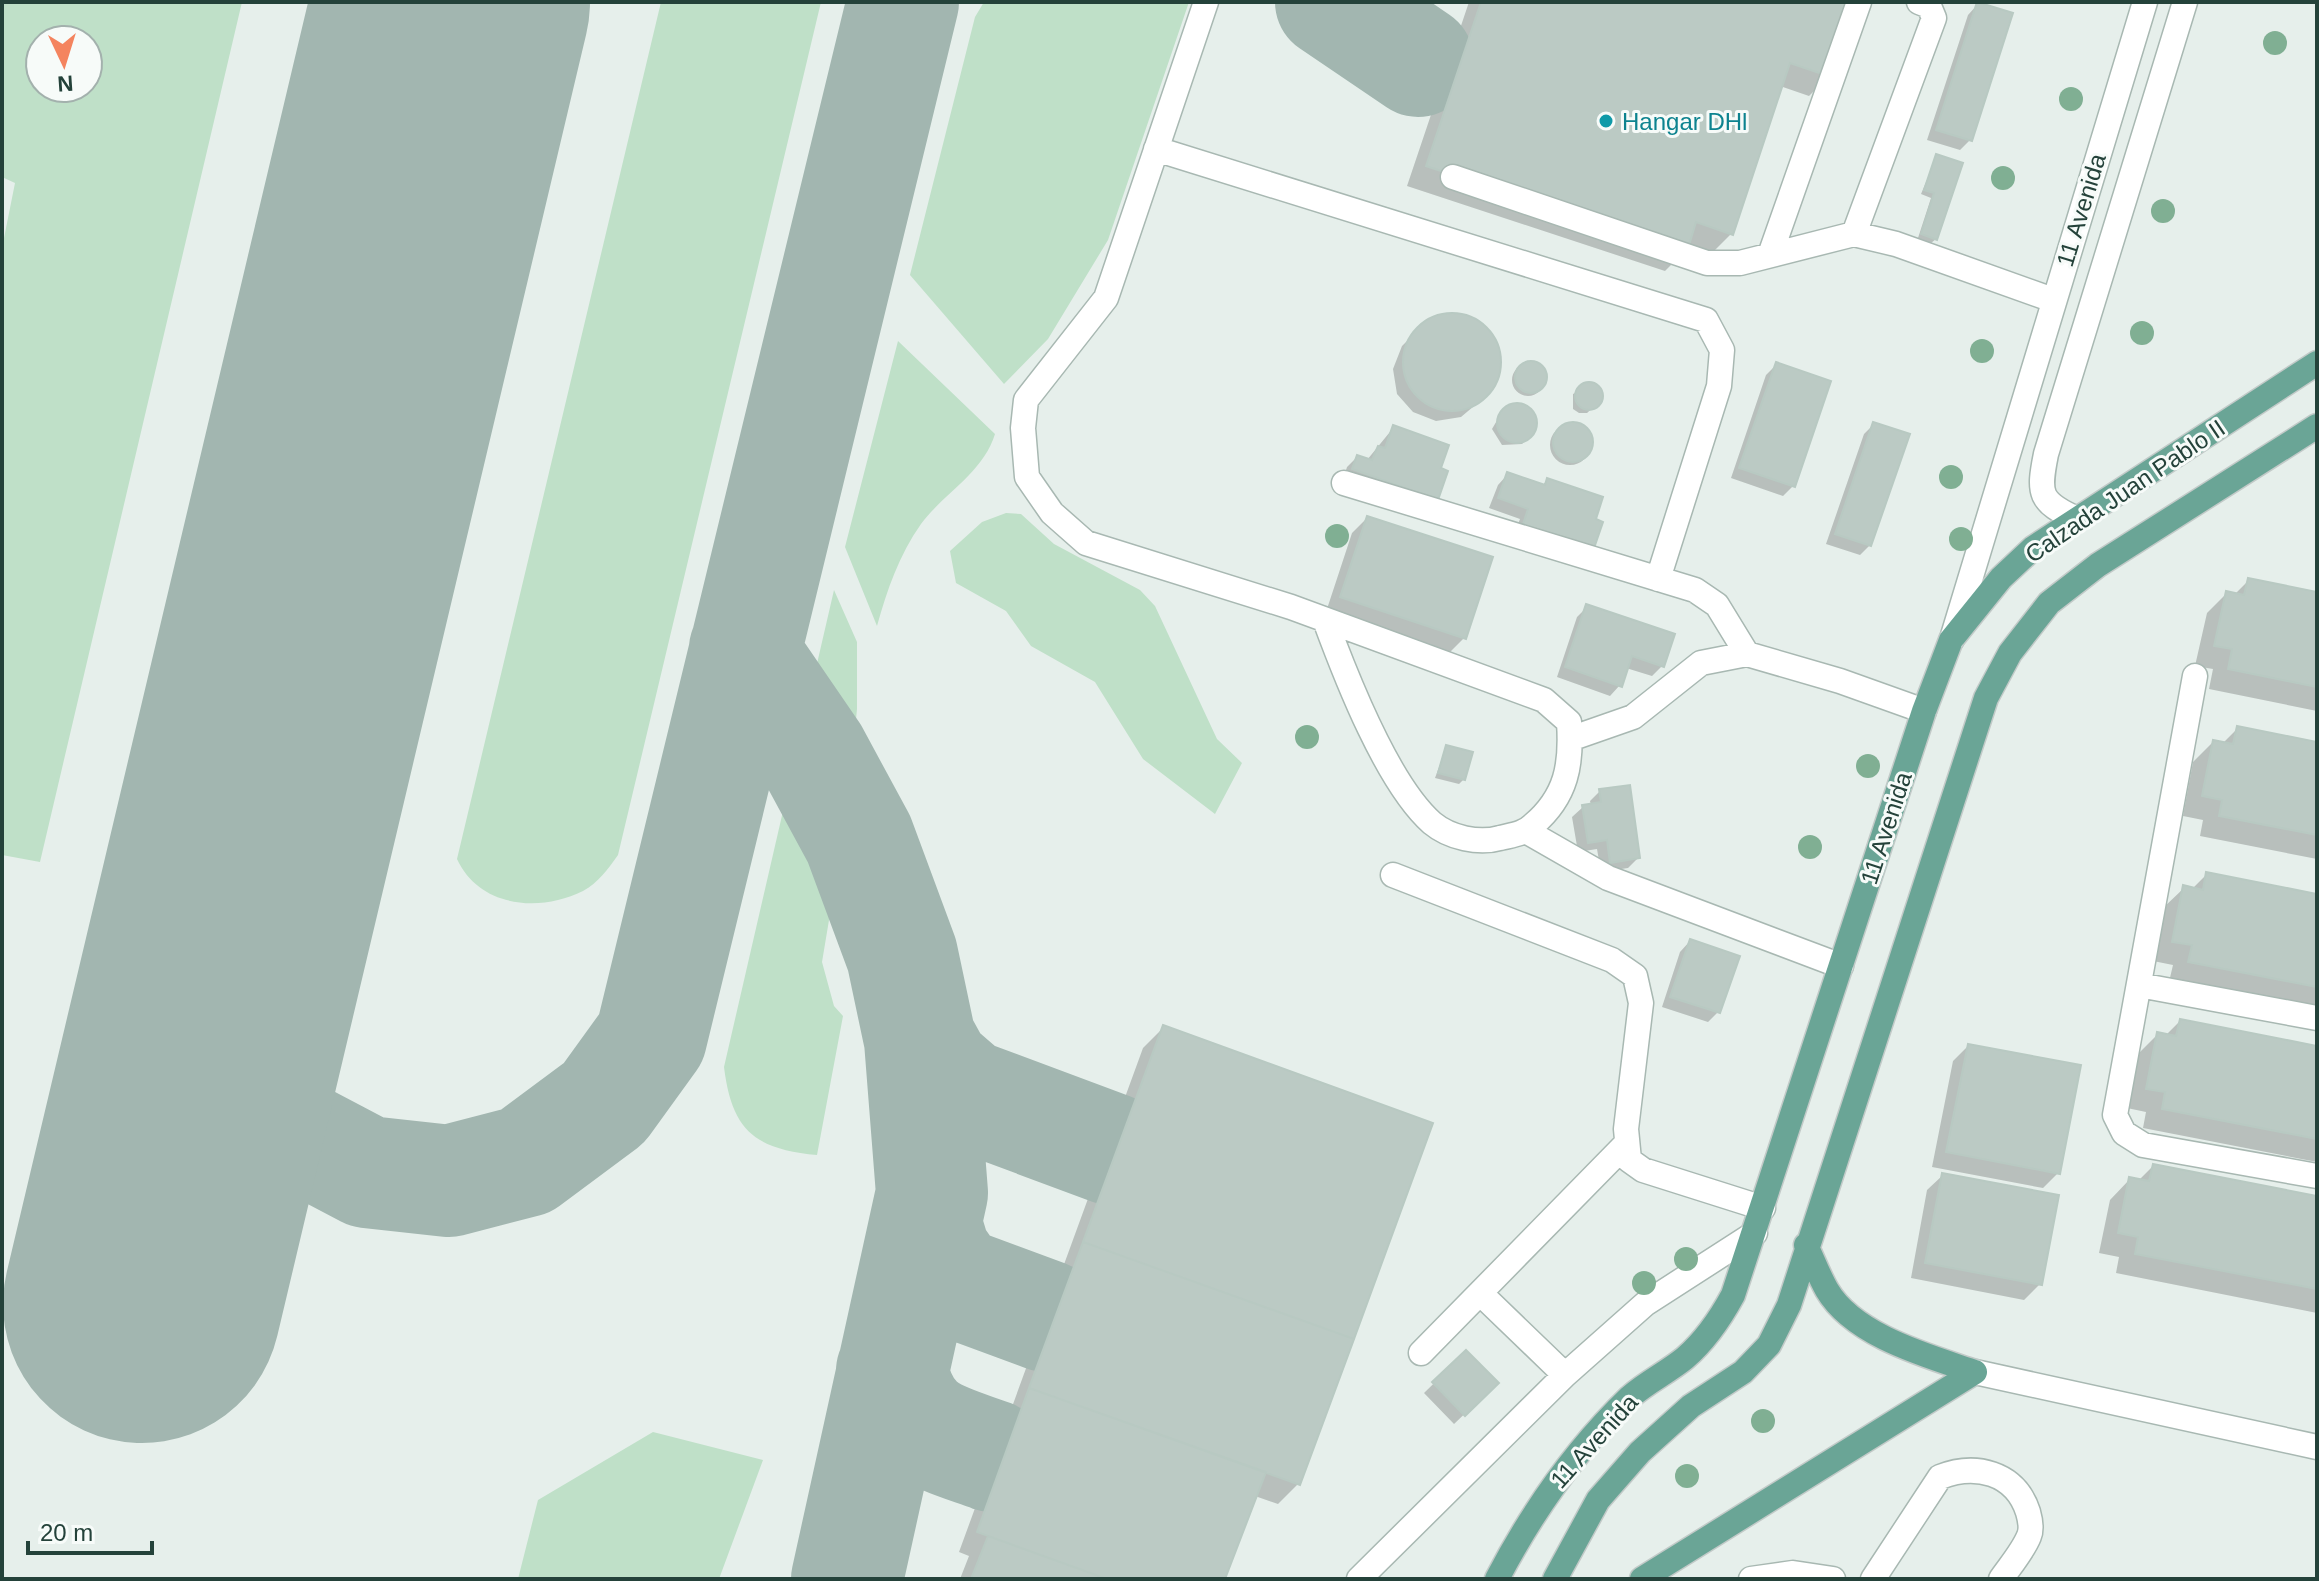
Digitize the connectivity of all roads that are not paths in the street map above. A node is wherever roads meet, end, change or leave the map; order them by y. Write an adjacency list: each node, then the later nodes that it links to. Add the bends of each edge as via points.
1 (1206, 2): 6 (lane)
2 (1859, 2): 9 (lane)
3 (1919, 2): 8 (lane, via 1929,6 1934,18)
4 (2145, 2): 10 (lane, 11 Avenida)
5 (2185, 2): 14 (lane, 11 Avenida, via 2040,482 2043,498 2053,509)
6 (1156, 149): 15 (lane, via 1706,320 1722,350 1719,386); 16 (lane, via 1106,298 1026,400 1027,477 1052,513 1086,543)
7 (1453, 177): 9 (lane, via 1707,263 1740,263)
8 (1854, 234): 9 (lane); 10 (lane)
9 (1770, 255)
10 (2053, 300): 17 (lane, 11 Avenida)
11 (2317, 363): 14 (main road, Calzada Juan Pablo II)
12 (2317, 426): 20 (main road, Calzada Juan Pablo II, via 2098,565 2049,603 2010,653)
13 (1344, 483): 15 (lane)
14 (2077, 519): 17 (main road, Calzada Juan Pablo II, via 2033,548 2001,578)
15 (1658, 579): 18 (lane, via 1695,590 1717,605)
16 (1325, 620): 22 (lane, via 1544,700 1569,722); 23 (lane, via 1346,679 1394,773 1433,824 1480,844)
17 (1951, 640): 21 (main road, 11 Avenida)
18 (1747, 654): 21 (lane); 22 (lane, via 1701,663 1633,717)
19 (2195, 676): 26 (lane)
20 (1986, 698): 32 (main road, 11 Avenida)
21 (1924, 711): 25 (main road, 11 Avenida)
22 (1570, 739): 23 (lane, via 1572,761 1551,809)
23 (1526, 831): 25 (lane, via 1608,878)
24 (1393, 875): 28 (lane, via 1612,960 1635,976 1641,1003)
25 (1841, 966): 30 (main road, 11 Avenida)
26 (2139, 985): 27 (lane); 29 (lane, via 2115,1115 2124,1133 2143,1145)
27 (2317, 1018)
28 (1625, 1145): 30 (lane, via 1629,1160 1643,1170); 33 (lane)
29 (2317, 1176)
30 (1763, 1208): 31 (main road, 11 Avenida)
31 (1755, 1233): 36 (lane, via 1645,1304); 39 (main road, 11 Avenida, via 1733,1295 1714,1329 1686,1357 1632,1395 1586,1443 1549,1490)
32 (1806, 1245): 35 (main road, via 1828,1293 1865,1327 1908,1349); 40 (main road, 11 Avenida, via 1789,1305 1769,1345 1743,1372 1691,1406 1640,1452 1598,1500)
33 (1480, 1293): 34 (lane); 36 (lane)
34 (1421, 1353)
35 (1975, 1372): 37 (lane); 41 (main road)
36 (1565, 1375): 38 (lane)
37 (2317, 1447)
38 (1359, 1579)
39 (1497, 1579)
40 (1555, 1579)
41 (1642, 1579)
42 (1751, 1579): 43 (lane, via 1793,1573)
43 (1833, 1579)
44 (1873, 1579): 45 (lane, via 1940,1477 1968,1469 2009,1483 2030,1520 2030,1535)
45 (2001, 1579)

